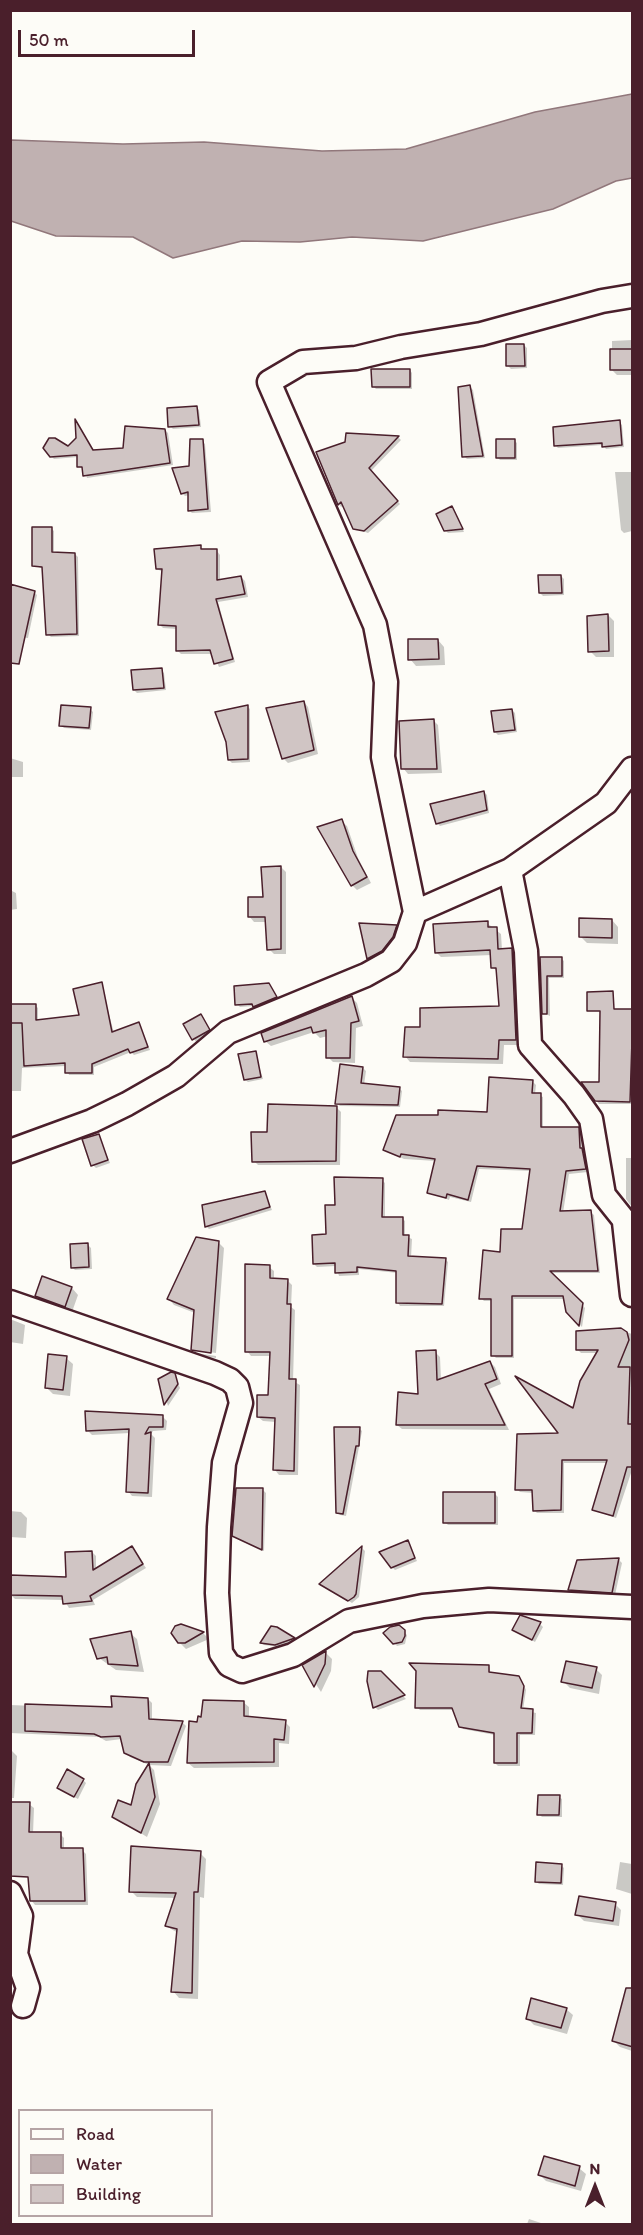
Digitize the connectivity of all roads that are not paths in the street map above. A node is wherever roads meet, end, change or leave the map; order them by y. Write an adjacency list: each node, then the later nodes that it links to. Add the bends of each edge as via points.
1 (633, 296): 4 (street, via 481,334 356,358 303,362 269,382 375,625 386,682 383,757)
2 (633, 769): 3 (street, via 606,803)
3 (510, 870): 4 (street); 6 (street, via 526,951 530,1045 591,1119 604,1195)
4 (415, 912): 5 (street, via 405,943 391,961 228,1032 176,1076 128,1104)
5 (10, 1151)
6 (628, 1226): 7 (street)
7 (633, 1294)
8 (10, 1302): 9 (street, via 215,1373 237,1387 241,1403 224,1463 218,1549 221,1653 229,1665 242,1671 293,1655 348,1621 423,1606 489,1600)
9 (633, 1607)
10 (10, 1893): 11 (street, via 21,1916 16,1954 28,1988)
11 (23, 2006)

